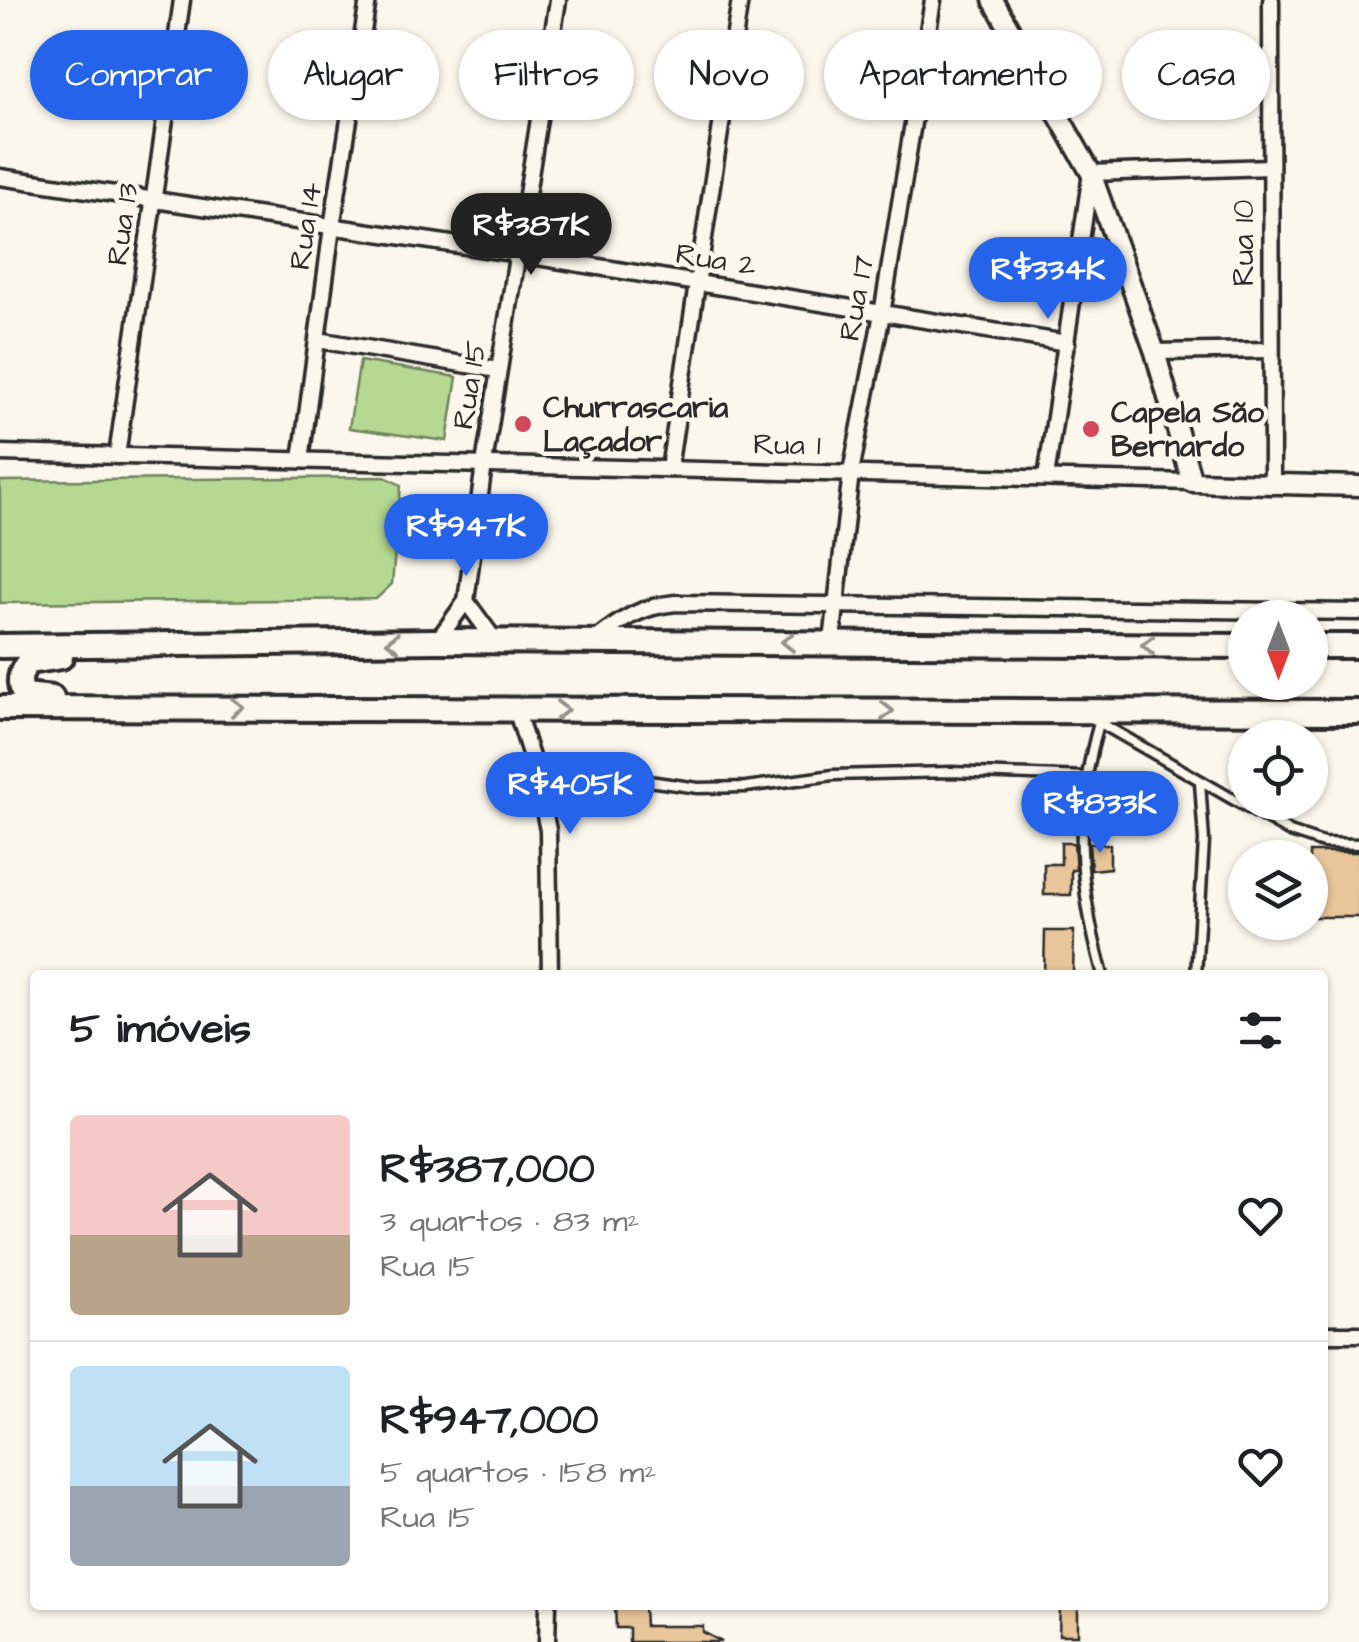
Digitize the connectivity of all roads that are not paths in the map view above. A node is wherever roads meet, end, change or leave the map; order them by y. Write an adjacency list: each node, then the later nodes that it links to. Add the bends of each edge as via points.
1 (182, 0): 11 (street, Rua 13)
2 (368, 0): 12 (street, Rua 14)
3 (558, 0): 13 (street, Rua 15)
4 (740, 0): 14 (street)
5 (933, 0): 15 (street, Rua 17)
6 (993, 0): 9 (street)
7 (1271, 0): 8 (street, Rua 10)
8 (1270, 167): 9 (street); 18 (street, Rua 10)
9 (1091, 173): 17 (street); 19 (street)
10 (0, 177): 11 (street, Rua 2)
11 (152, 201): 12 (street, Rua 2); 22 (street, Rua 13)
12 (332, 227): 13 (street, Rua 2); 16 (street, Rua 14)
13 (518, 254): 14 (street, Rua 2); 20 (street, Rua 15)
14 (697, 284): 15 (street, Rua 2); 25 (street)
15 (882, 314): 17 (street, Rua 2); 26 (street, Rua 17)
16 (318, 340): 20 (street); 23 (street, Rua 14)
17 (1067, 343): 27 (street)
18 (1270, 350): 19 (street); 29 (street, Rua 10)
19 (1155, 352): 28 (street)
20 (498, 370): 24 (street, Rua 15)
21 (0, 454): 22 (street, Rua 1)
22 (117, 456): 23 (street, Rua 1)
23 (301, 460): 24 (street, Rua 1)
24 (484, 464): 25 (street, Rua 1); 31 (street, Rua 15)
25 (669, 469): 26 (street, Rua 1)
26 (851, 472): 27 (street, Rua 1); 32 (street, Rua 17)
27 (1046, 478): 28 (street, Rua 1)
28 (1192, 482): 29 (street, Rua 1)
29 (1272, 486): 30 (street, Rua 1)
30 (1359, 486)
31 (466, 601): 34 (street); 35 (street)
32 (836, 606): 33 (street); 36 (street, via 659,604 624,617); 37 (street, Rua 17)
33 (1359, 612)
34 (437, 641): 35 (highway); 38 (highway, one-way to 38)
35 (496, 642): 36 (highway)
36 (592, 642): 37 (highway, one-way to 36)
37 (832, 642): 40 (highway, one-way to 37)
38 (187, 645): 39 (highway); 43 (highway, via 156,656 42,658 28,662 20,684 32,698 154,696)
39 (0, 646)
40 (1228, 646)
41 (1328, 646): 42 (highway)
42 (1359, 646)
43 (198, 707): 44 (highway); 45 (highway, one-way to 45)
44 (0, 708)
45 (516, 710): 47 (highway, one-way to 47); 48 (street)
46 (1359, 712): 47 (highway)
47 (1090, 718): 49 (lane); 50 (lane)
48 (536, 772): 49 (lane, via 698,788 832,775); 52 (street, via 550,856)
49 (1086, 777): 53 (lane, via 1079,851)
50 (1200, 782): 51 (lane, via 1302,838); 54 (lane, via 1204,841)
51 (1359, 844)
52 (550, 970)
53 (1102, 970)
54 (1196, 970)
55 (1328, 1334): 56 (street)
56 (1359, 1334)
57 (548, 1610): 58 (street)
58 (547, 1642)

